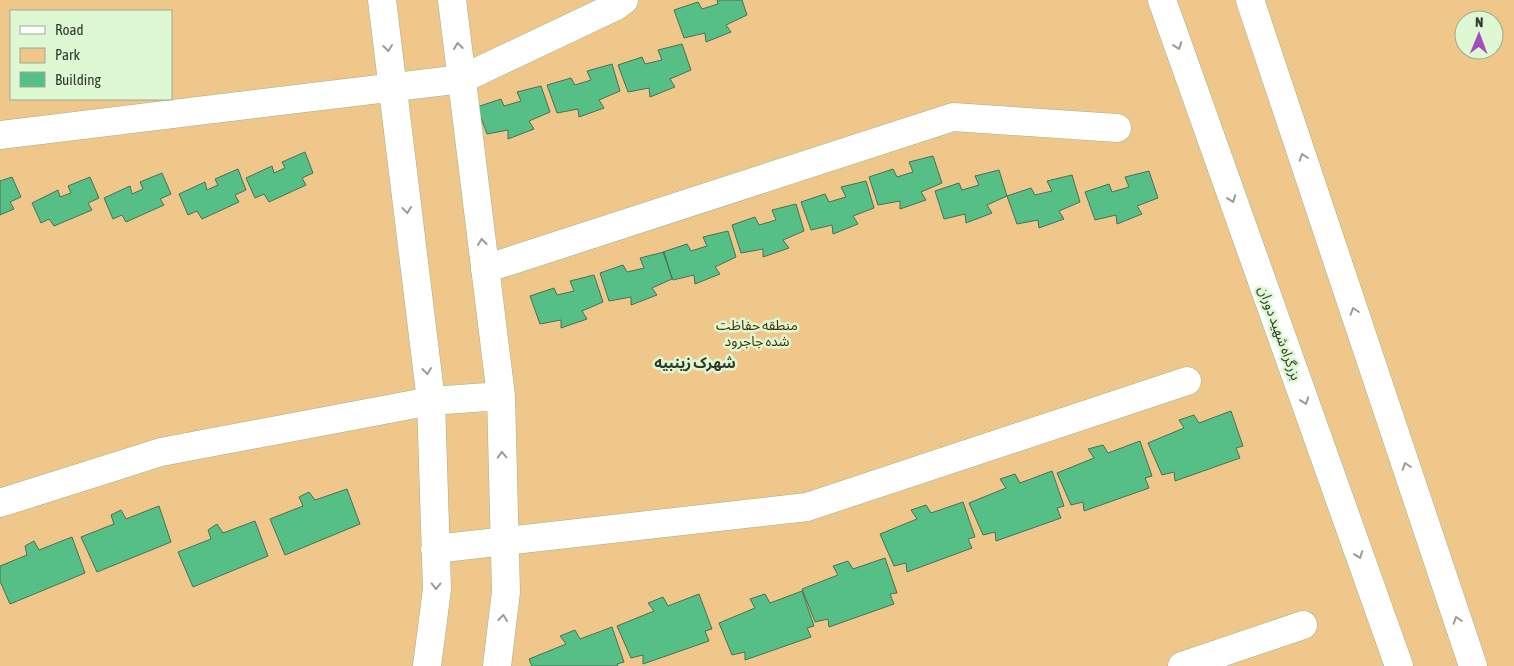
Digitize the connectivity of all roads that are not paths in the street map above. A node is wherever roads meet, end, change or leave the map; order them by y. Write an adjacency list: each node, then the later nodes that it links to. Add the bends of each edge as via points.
1 (382, 0): 7 (main road, one-way to 7)
2 (452, 0): 6 (main road, one-way to 2)
3 (624, 0): 6 (main road)
4 (1162, 0): 21 (main road, بزرگراه شهید دوران, one-way to 21)
5 (1250, 0): 22 (main road, one-way to 5)
6 (462, 79): 7 (main road); 10 (main road, one-way to 6)
7 (392, 87): 9 (main road); 13 (main road, one-way to 13)
8 (1116, 128): 10 (main road, via 953,117)
9 (0, 135)
10 (485, 269): 12 (main road)
11 (1187, 381): 15 (main road, via 807,507)
12 (500, 396): 13 (main road); 15 (main road, one-way to 12)
13 (431, 401): 14 (main road, via 161,452); 16 (main road)
14 (0, 503)
15 (505, 541): 16 (main road); 19 (main road, one-way to 15, via 506,592)
16 (435, 549): 18 (main road, one-way to 18, via 437,589)
17 (1303, 625): 20 (main road)
18 (427, 666)
19 (497, 666)
20 (1182, 666)
21 (1399, 666)
22 (1472, 666)

